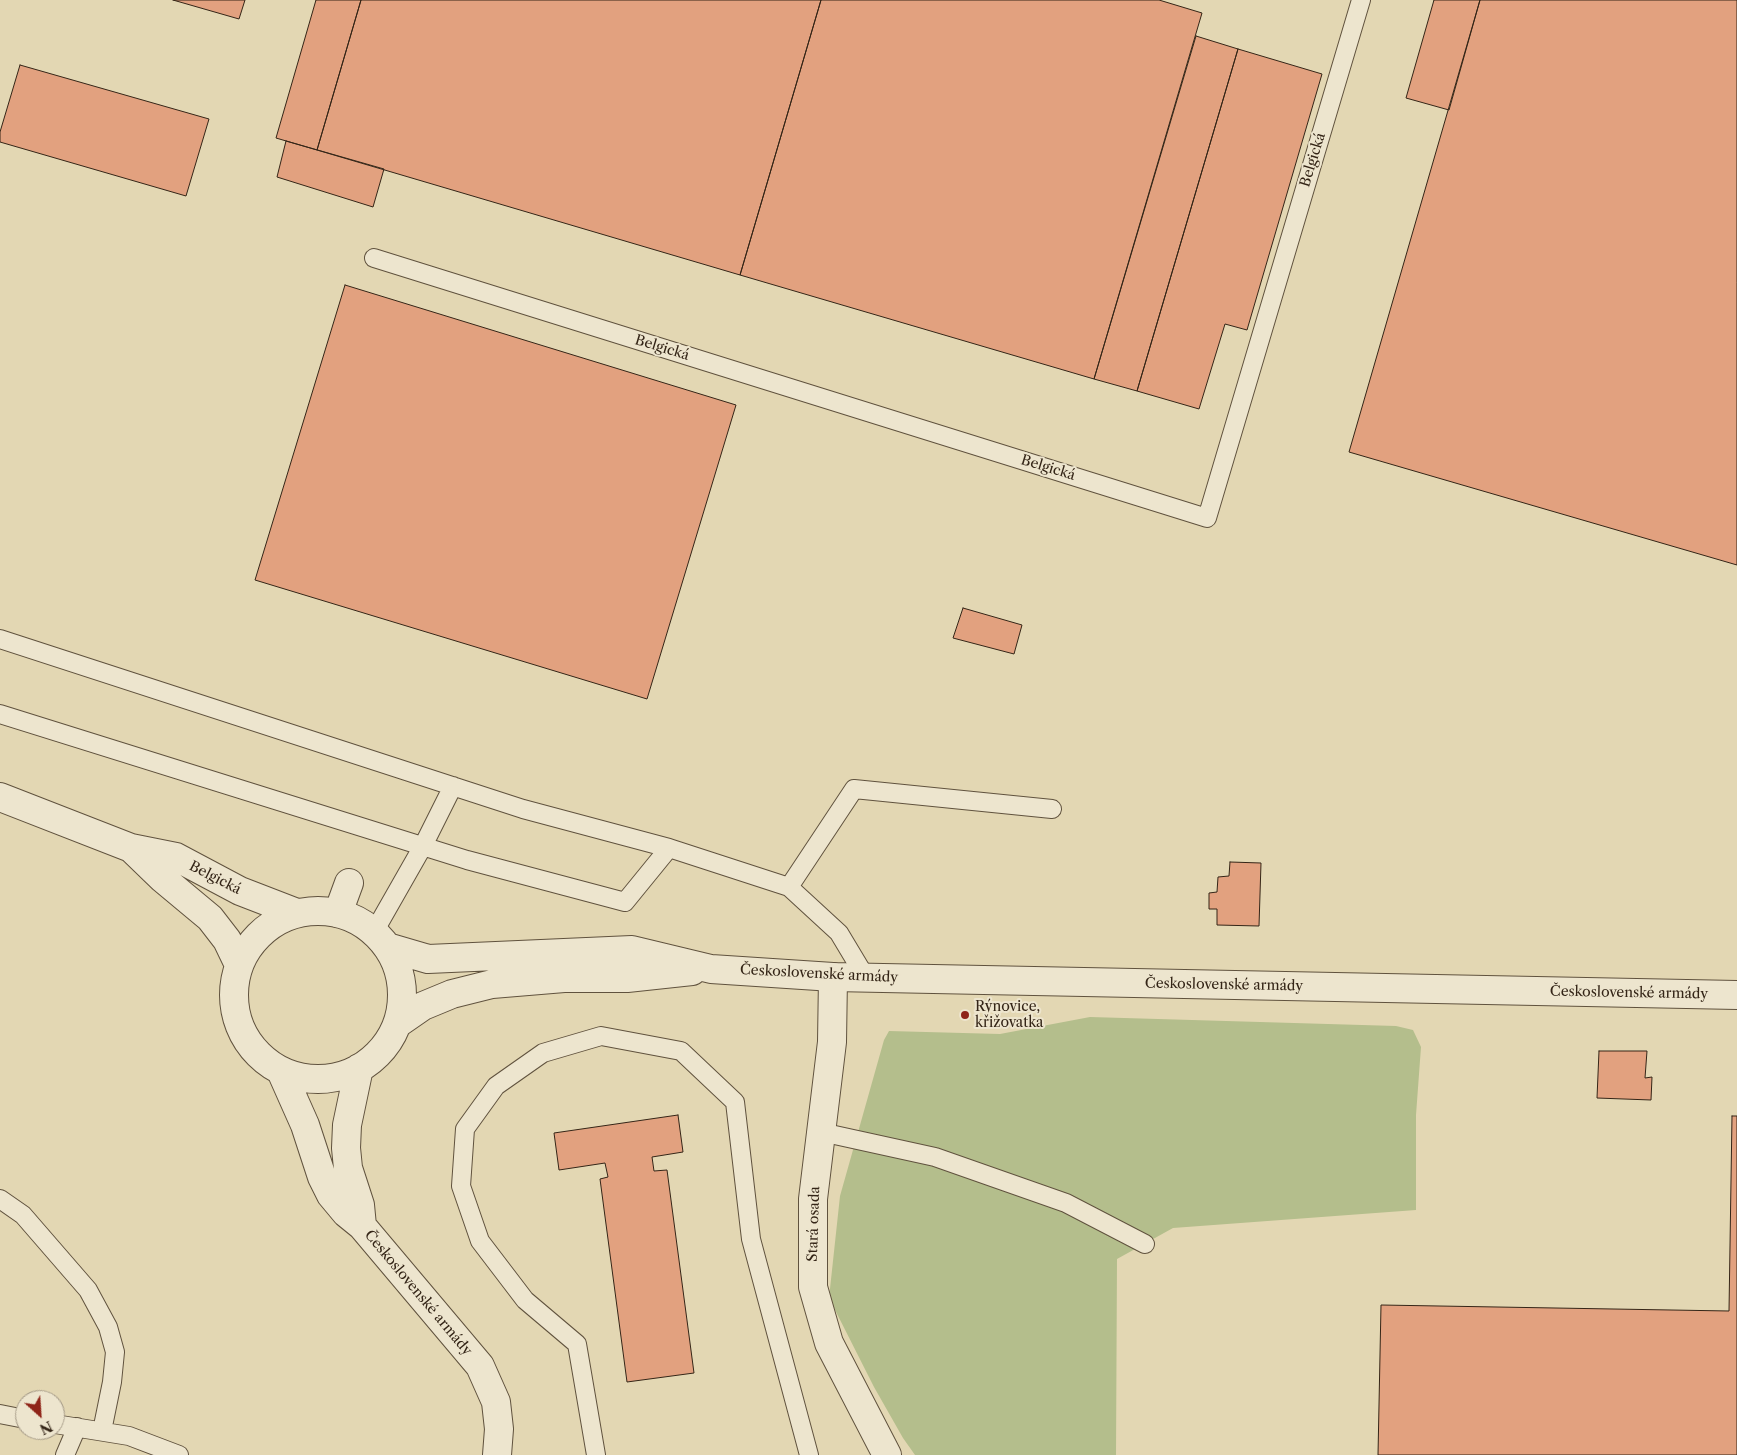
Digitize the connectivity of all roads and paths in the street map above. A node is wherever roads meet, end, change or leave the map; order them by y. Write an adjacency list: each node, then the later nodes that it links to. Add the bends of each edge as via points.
1 (1361, 0): 2 (lane, Belgická, via 1207,518)
2 (374, 258)
3 (0, 639): 5 (lane)
4 (0, 714): 8 (lane)
5 (452, 786): 8 (lane); 10 (lane, via 523,809)
6 (0, 798): 9 (street, Belgická)
7 (1052, 809): 12 (lane, via 854,789)
8 (423, 846): 10 (lane, via 625,902); 15 (lane)
9 (131, 848): 13 (street, Belgická, via 176,857 240,891); 16 (street, Belgická, via 210,918 227,940)
10 (669, 848): 12 (lane)
11 (349, 883): 14 (street)
12 (790, 887): 19 (lane, via 839,933)
13 (297, 913): 14 (street); 16 (street, via 278,920 262,932 248,948)
14 (338, 913): 15 (street, via 357,920)
15 (380, 939): 17 (street, Československé armády, via 428,960 632,950); 21 (street, via 396,965 401,984 402,1004)
16 (239, 966): 23 (street, via 234,1000 240,1027 250,1045)
17 (711, 969): 18 (street, Československé armády); 21 (street, Československé armády, via 627,978 564,978 492,984 452,994 423,1006)
18 (833, 977): 19 (street, Československé armády); 24 (street, Stará osada, via 832,1042)
19 (866, 978): 20 (street, Československé armády)
20 (1737, 995)
21 (397, 1024): 22 (street, via 388,1041)
22 (359, 1068): 23 (street, via 340,1076 320,1079); 26 (street, Československé armády, via 347,1124 346,1148)
23 (281, 1071): 26 (street, via 331,1195)
24 (821, 1132): 27 (lane, via 936,1157 1066,1203); 39 (street, Stará osada, via 813,1199 813,1287 829,1343)
25 (0, 1199): 32 (lane, via 23,1215 88,1290 108,1327 115,1352)
26 (362, 1226): 36 (street, Československé armády, via 480,1366 496,1402)
27 (1145, 1244)
28 (0, 1414): 29 (lane)
29 (15, 1416)
30 (65, 1425): 31 (lane)
31 (77, 1427): 32 (lane); 34 (lane)
32 (102, 1431): 33 (lane, via 129,1436)
33 (161, 1452): 35 (lane)
34 (65, 1455)
35 (179, 1455)
36 (497, 1455)
37 (596, 1455): 38 (lane, via 577,1344 525,1300 480,1241 461,1186 465,1129 496,1086 543,1053 600,1036 681,1051 735,1102 751,1239)
38 (809, 1455)
39 (887, 1455)

